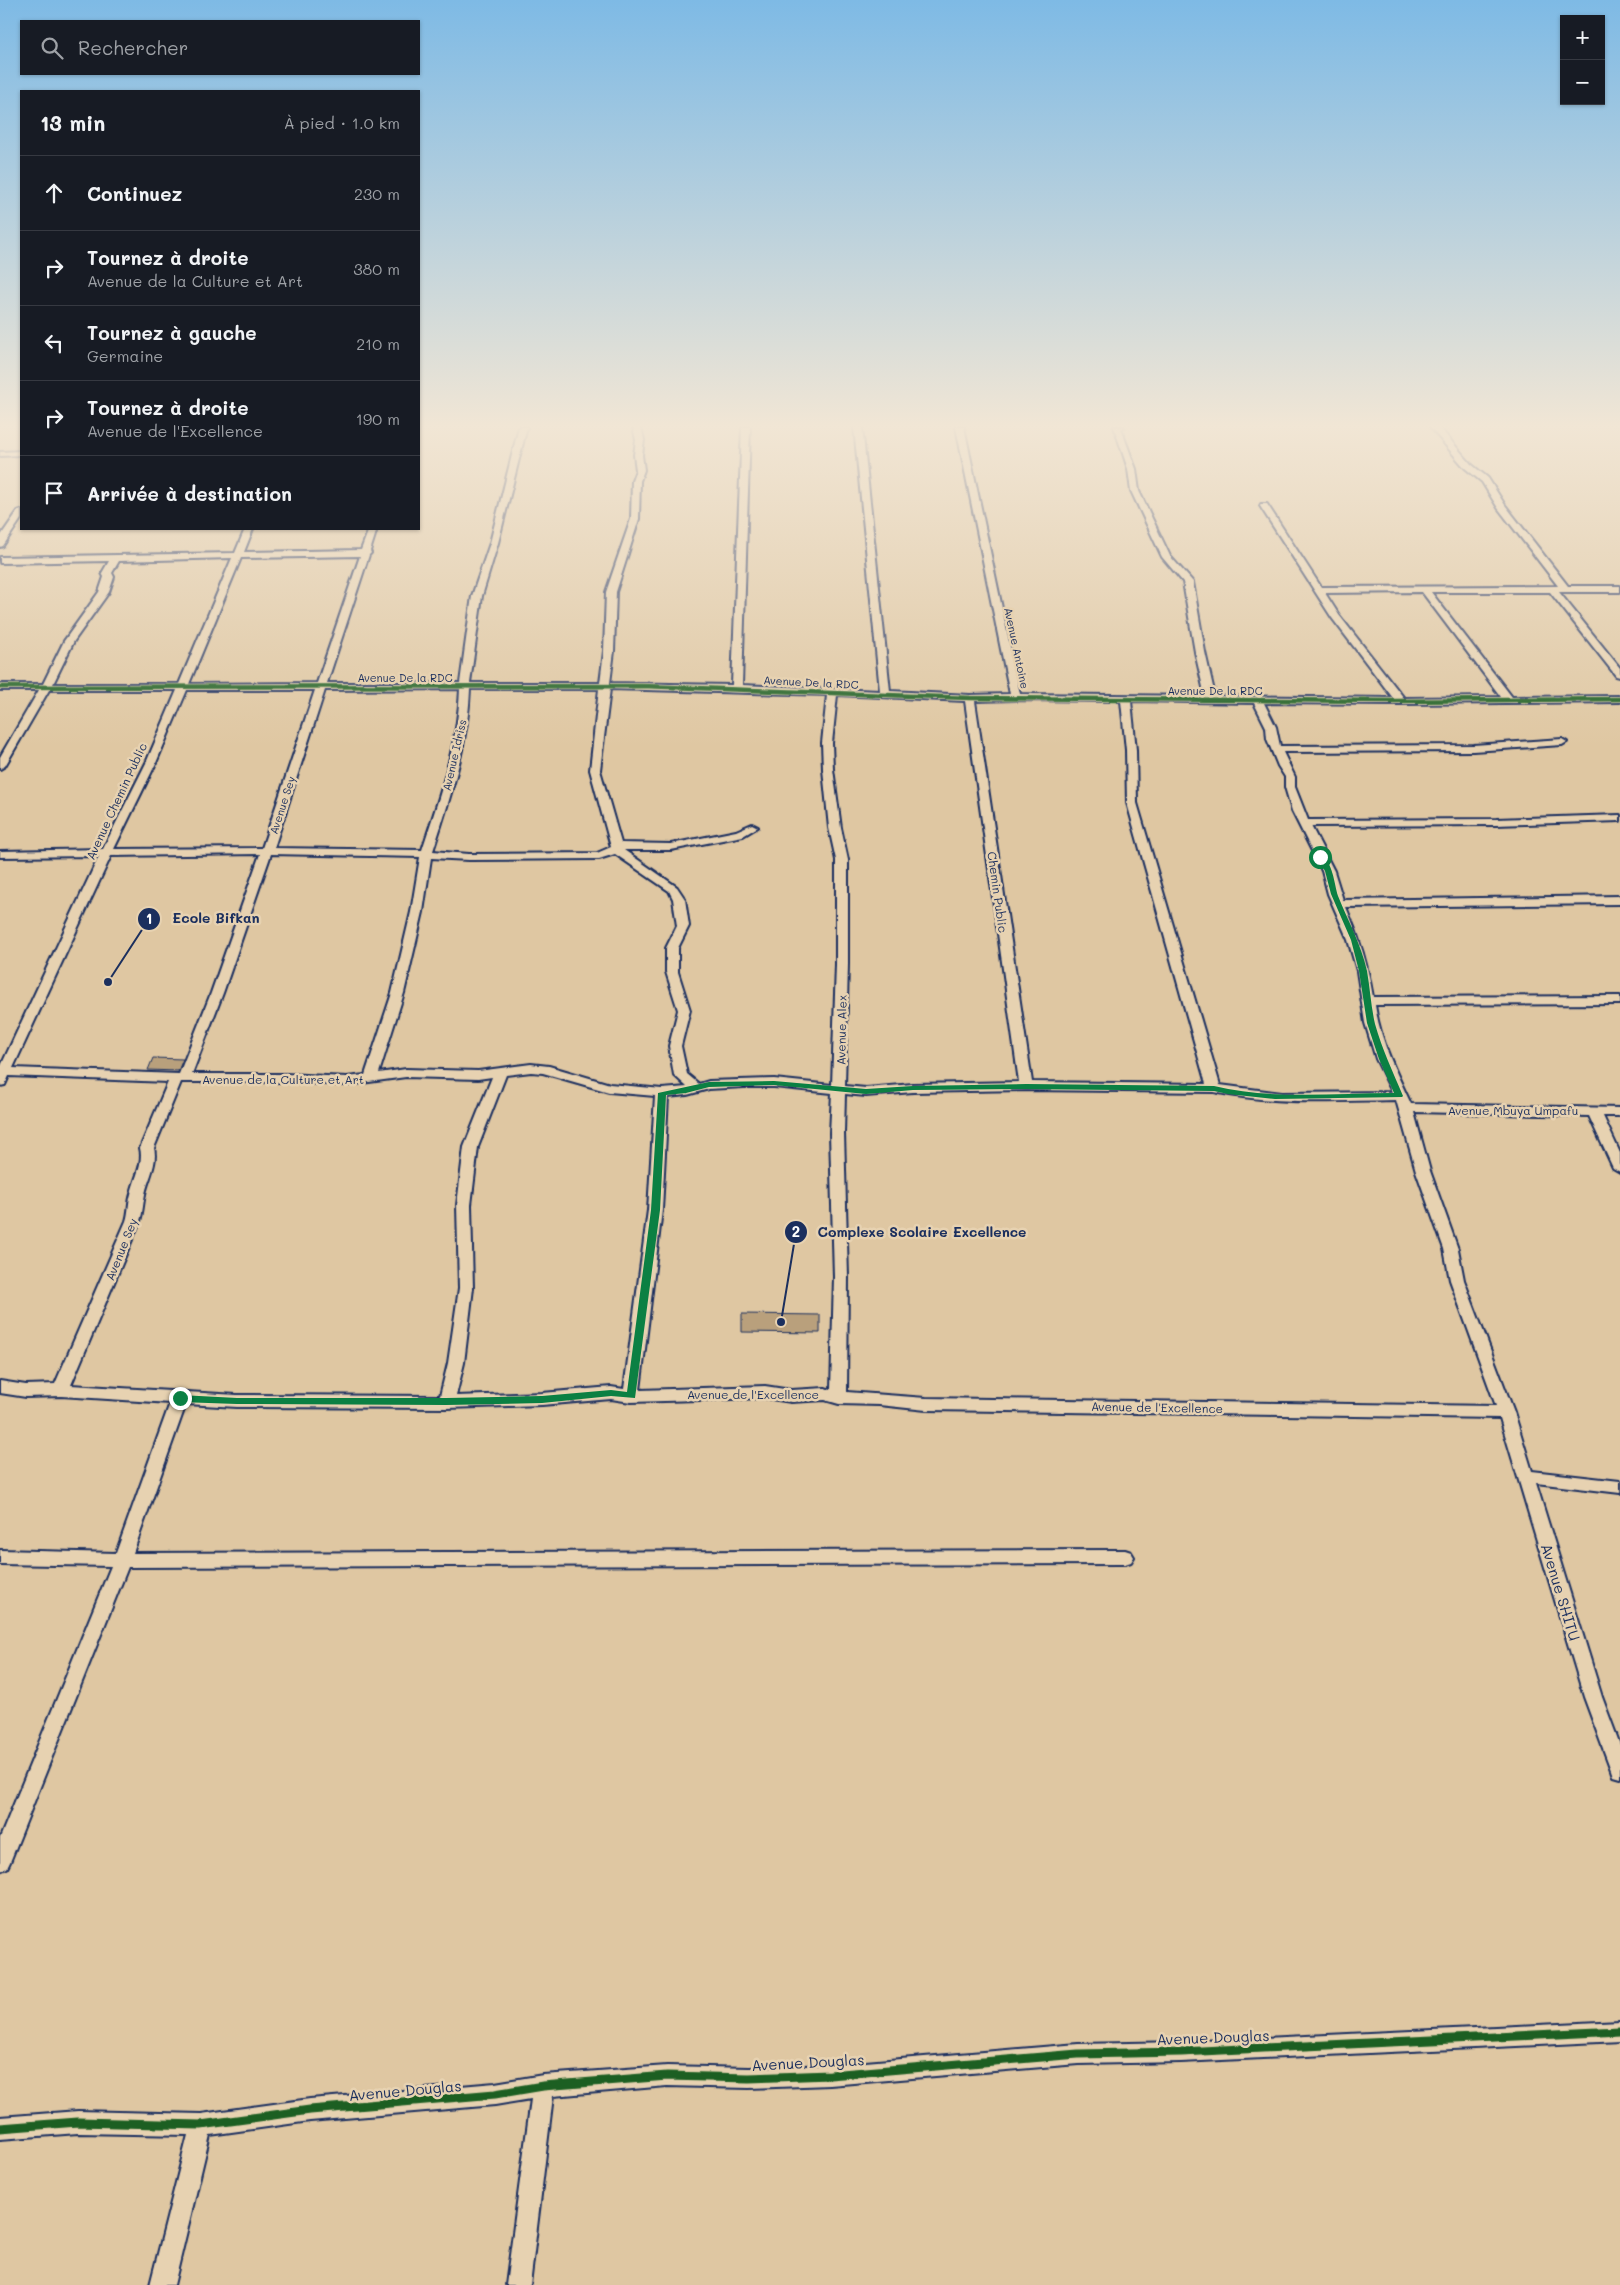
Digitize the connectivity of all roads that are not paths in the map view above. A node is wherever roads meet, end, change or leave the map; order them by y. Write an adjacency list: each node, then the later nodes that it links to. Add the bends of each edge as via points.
1 (7, 534): 12 (street)
2 (247, 534): 14 (street, Avenue Chemin Public)
3 (372, 534): 13 (street, Avenue Sey)
4 (496, 534): 28 (street, Avenue Idriss, via 477,596)
5 (630, 534): 24 (street, via 610,592 610,652)
6 (742, 534): 29 (street)
7 (869, 534): 31 (street)
8 (982, 534): 32 (street, Avenue Antoine)
9 (1155, 534): 34 (street, via 1166,556 1188,582)
10 (1282, 534): 21 (street)
11 (1522, 534): 19 (street)
12 (0, 544)
13 (367, 553): 14 (street); 27 (street, Avenue Sey)
14 (238, 554): 15 (street); 23 (street, Avenue Chemin Public)
15 (115, 559): 16 (street); 26 (street, via 107,573 109,578 104,592 68,641)
16 (0, 560)
17 (1424, 589): 18 (street); 21 (street); 38 (street)
18 (1552, 589): 19 (street); 22 (street)
19 (1565, 589): 20 (street)
20 (1620, 589)
21 (1318, 590): 39 (street)
22 (1620, 674)
23 (182, 686): 26 (street, Avenue De la RDC); 27 (street, Avenue De la RDC); 48 (street, Avenue Chemin Public, via 151,763)
24 (605, 686): 28 (street, Avenue De la RDC); 29 (street, Avenue De la RDC); 46 (street, via 595,770)
25 (0, 687): 26 (street, Avenue De la RDC)
26 (46, 687): 42 (street)
27 (320, 687): 28 (street, Avenue De la RDC); 47 (street, Avenue Sey)
28 (465, 688): 50 (street, Avenue Idriss, via 464,717 452,773)
29 (737, 689): 30 (street, Avenue De la RDC)
30 (832, 694): 31 (street, Avenue De la RDC); 62 (street, Avenue Alex, via 828,769 842,860)
31 (885, 694): 33 (street, Avenue De la RDC)
32 (1016, 697): 33 (street, Avenue De la RDC); 36 (street, Avenue De la RDC)
33 (970, 698): 59 (street, Chemin Public)
34 (1211, 699): 36 (street, Avenue De la RDC); 37 (street, Avenue De la RDC)
35 (1620, 699): 38 (street, Avenue De la RDC)
36 (1126, 700): 61 (street, via 1132,803)
37 (1258, 700): 39 (street, Avenue De la RDC); 41 (street, Avenue SHITU)
38 (1509, 700): 39 (street, Avenue De la RDC)
39 (1401, 701)
40 (1562, 742): 41 (street, via 1473,748)
41 (1277, 749): 44 (street, Avenue SHITU)
42 (0, 766)
43 (1620, 818): 44 (street)
44 (1305, 823): 52 (street, Avenue SHITU, via 1328,871)
45 (752, 828): 46 (street, via 739,834 671,847 626,845)
46 (617, 850): 50 (street, via 599,856 469,857); 60 (street, via 674,889 679,899 683,918 672,948 672,972 684,1010 675,1046 681,1075)
47 (267, 851): 48 (street); 50 (street); 57 (street, Avenue Sey, via 217,992)
48 (107, 852): 49 (street); 56 (street, Avenue Chemin Public)
49 (0, 854)
50 (427, 854): 58 (street, Avenue Idriss, via 403,973)
51 (1620, 900): 52 (street)
52 (1338, 904): 54 (street, Avenue SHITU, via 1354,940)
53 (1620, 1000): 54 (street)
54 (1368, 1001): 64 (street, Avenue SHITU, via 1377,1041)
55 (501, 1072): 58 (street, Avenue de la Culture et Art, via 464,1075 406,1073); 63 (street, Avenue de la Culture et Art, via 520,1068 544,1069 609,1088); 73 (street, via 471,1147 464,1204 465,1297 456,1363)
56 (2, 1075): 57 (street, Avenue de la Culture et Art)
57 (180, 1078): 58 (street, Avenue de la Culture et Art); 69 (street, Avenue Sey, via 157,1120 147,1148 150,1156 133,1221)
58 (370, 1079)
59 (1026, 1086): 61 (street, Avenue de la Culture et Art); 62 (street, Avenue de la Culture et Art, via 866,1092)
60 (695, 1087): 62 (street, Avenue de la Culture et Art, via 774,1083); 63 (street, Avenue de la Culture et Art)
61 (1214, 1088): 64 (street, Avenue de la Culture et Art, via 1275,1096)
62 (840, 1089): 72 (street, Avenue Alex, via 837,1133 841,1277)
63 (662, 1093): 70 (street, via 655,1210)
64 (1402, 1102): 65 (street, Avenue Mbuya Umpafu, via 1495,1111); 74 (street, Avenue SHITU, via 1451,1249 1457,1280)
65 (1594, 1111): 66 (street, Avenue Mbuya Umpafu); 67 (street)
66 (1620, 1112)
67 (1620, 1168)
68 (0, 1387): 69 (street, Avenue de l'Excellence, via 26,1391)
69 (61, 1390): 71 (street, Avenue de l'Excellence)
70 (631, 1396): 72 (street, Avenue de l'Excellence, via 765,1392 791,1396 825,1394); 73 (street, Avenue de l'Excellence, via 611,1393)
71 (180, 1398): 73 (street, Avenue de l'Excellence); 79 (street)
72 (839, 1398): 74 (street, Avenue de l'Excellence, via 926,1404)
73 (446, 1402)
74 (1506, 1412): 75 (street, Avenue SHITU)
75 (1526, 1476): 76 (street); 80 (street, Avenue SHITU, via 1593,1697)
76 (1620, 1487)
77 (0, 1556): 79 (street)
78 (1125, 1557): 79 (street)
79 (122, 1560): 81 (street)
80 (1620, 1770)
81 (0, 1862)
82 (1620, 2031): 83 (street, Avenue Douglas, via 1191,2052 1078,2054 830,2075 749,2078 667,2076)
83 (543, 2086): 84 (street, Avenue Douglas, via 495,2094 310,2110); 87 (street)
84 (201, 2125): 85 (street, Avenue Douglas, via 78,2122); 86 (street)
85 (0, 2128)
86 (162, 2285)
87 (518, 2285)

